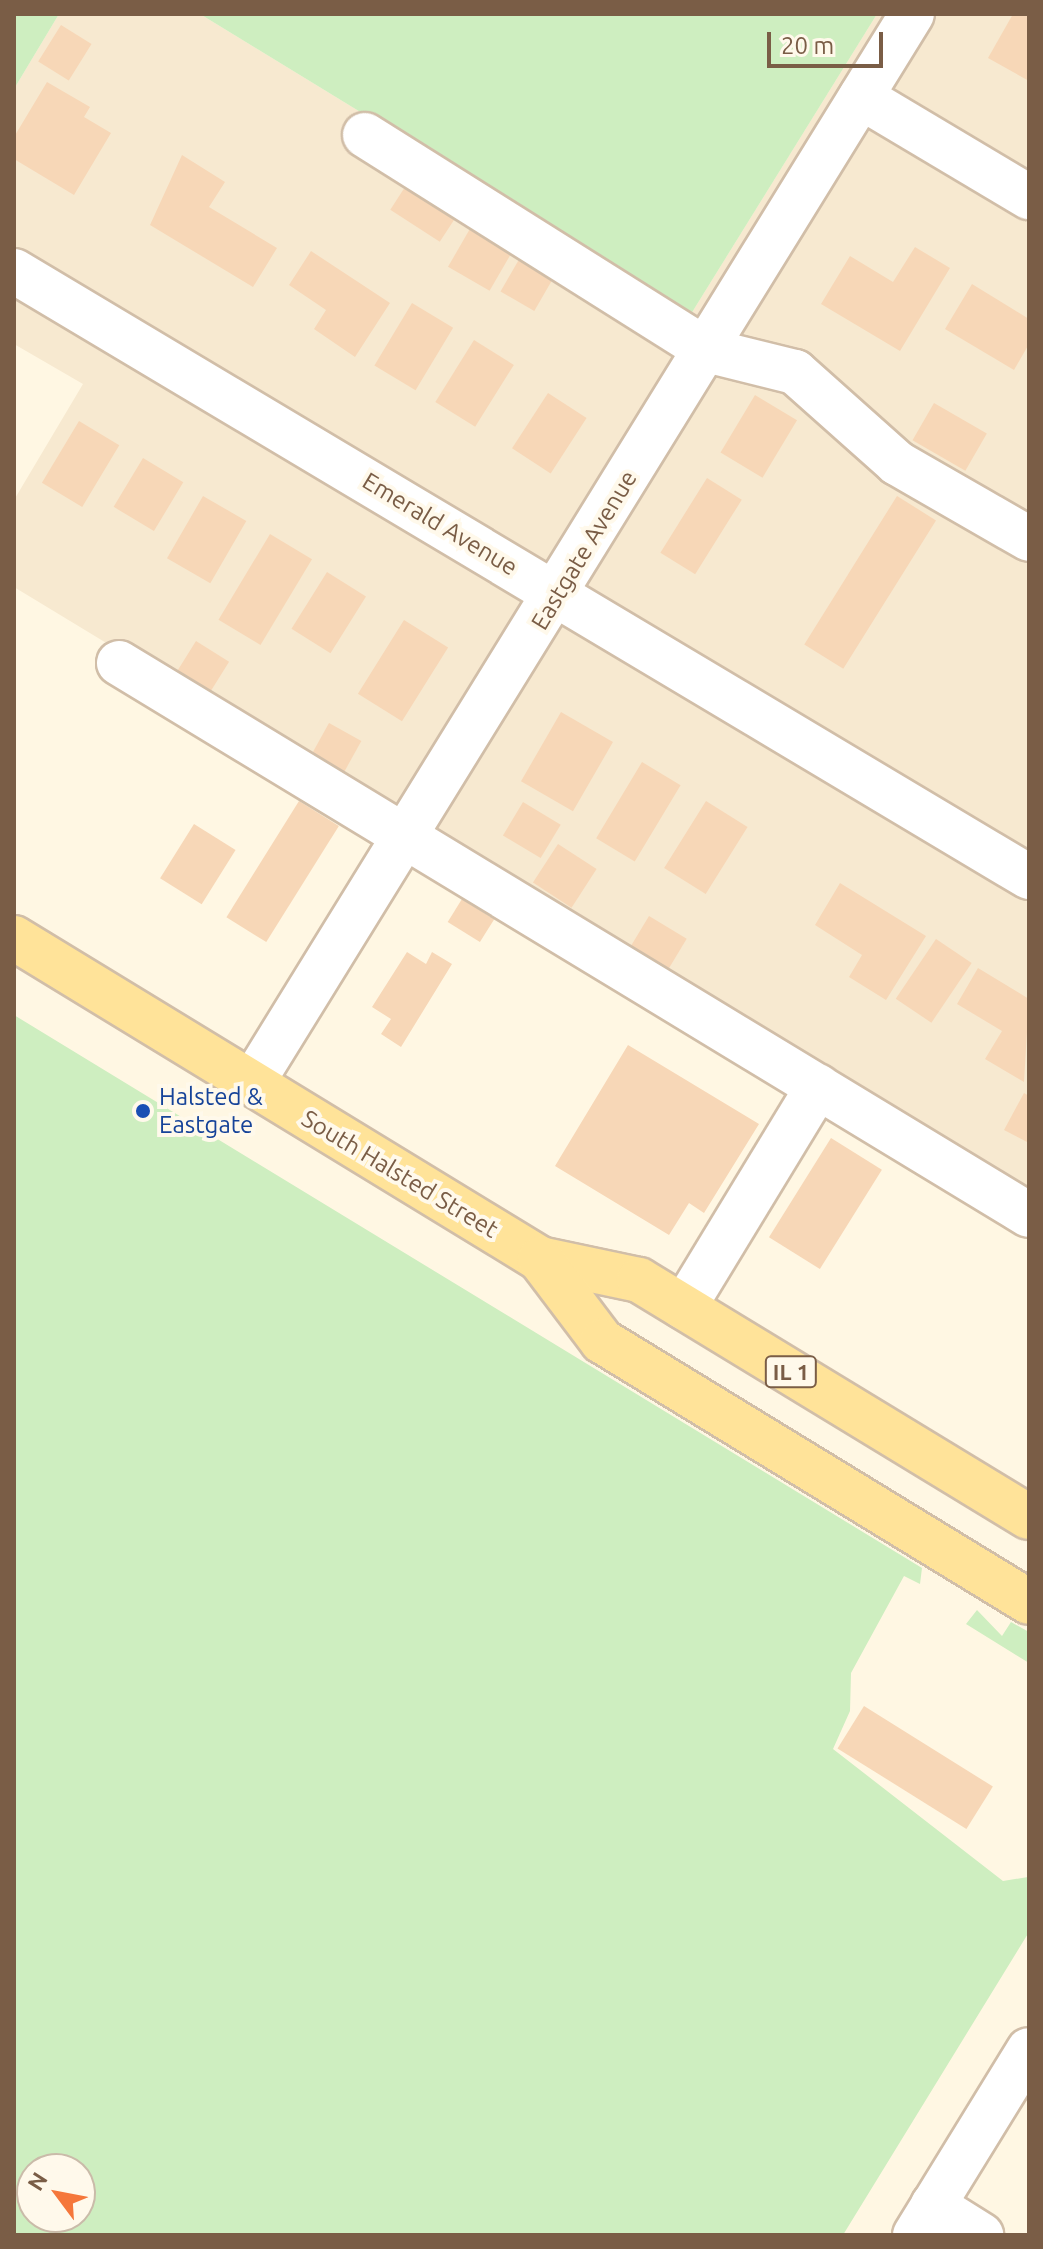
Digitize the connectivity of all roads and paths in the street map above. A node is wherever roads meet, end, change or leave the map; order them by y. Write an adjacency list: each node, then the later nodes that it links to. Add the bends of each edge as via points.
1 (912, 14): 2 (street, Eastgate Avenue)
2 (861, 97): 4 (street); 6 (street, Eastgate Avenue)
3 (365, 135): 6 (street)
4 (1029, 197)
5 (14, 271): 8 (street, Emerald Avenue)
6 (706, 350): 7 (street, via 795,372 897,463); 8 (street, Eastgate Avenue)
7 (1029, 539)
8 (558, 594): 10 (street, Eastgate Avenue); 11 (street, Emerald Avenue)
9 (119, 663): 10 (street)
10 (406, 837): 13 (street, Eastgate Avenue); 14 (street)
11 (1029, 877)
12 (14, 938): 13 (main road, South Halsted Street / IL 1)
13 (252, 1083): 16 (main road, South Halsted Street / IL 1)
14 (818, 1087): 15 (street); 17 (street)
15 (1029, 1215)
16 (540, 1259): 17 (main road, South Halsted Street / IL 1, via 639,1280); 19 (main road, South Halsted Street / IL 1, via 602,1341)
17 (684, 1307): 18 (main road, South Halsted Street / IL 1)
18 (1028, 1515)
19 (1029, 1602)
20 (1029, 2050): 21 (street)
21 (924, 2220): 22 (street)
22 (981, 2235)

